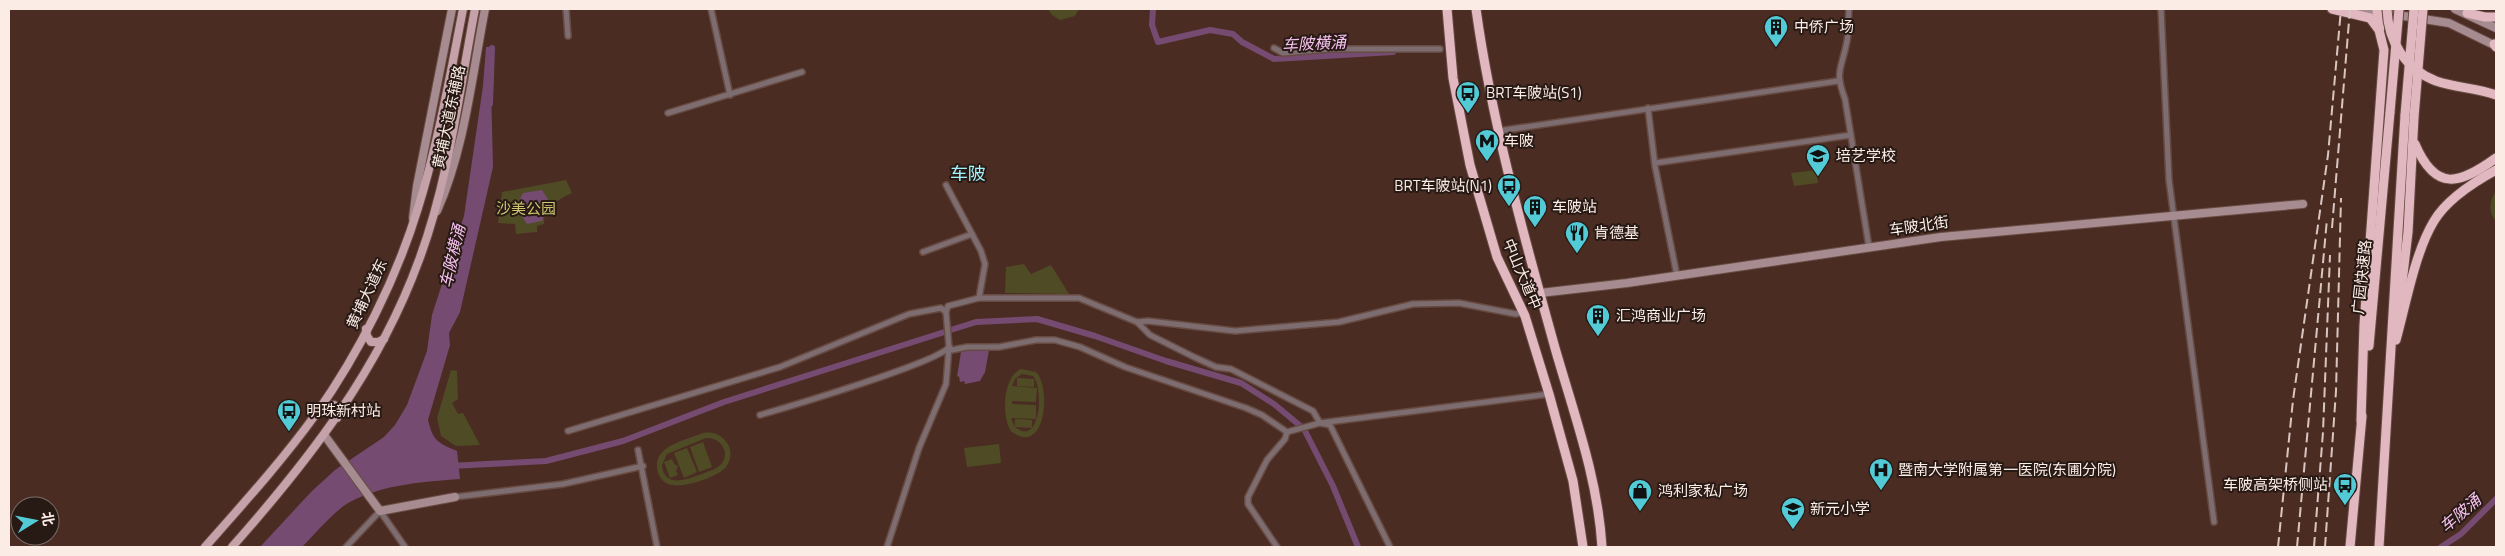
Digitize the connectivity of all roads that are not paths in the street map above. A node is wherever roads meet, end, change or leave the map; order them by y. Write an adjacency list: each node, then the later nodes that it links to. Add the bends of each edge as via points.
1 (452, 9): 43 (street, 黄埔大道东辅路)
2 (463, 9): 43 (main road, 黄埔大道东, bridge, via 429,169)
3 (475, 9): 44 (main road)
4 (485, 9): 44 (street, 黄埔大道东辅路, via 450,180)
5 (566, 9): 22 (street)
6 (711, 9): 29 (street)
7 (1447, 9): 52 (highway, 中山大道中, via 1452,71 1472,171 1497,257)
8 (1476, 9): 34 (highway, 中山大道中)
9 (1849, 9): 28 (street, via 1847,41)
10 (2161, 9): 42 (street, via 2169,180)
11 (2332, 9): 23 (highway, via 2370,18 2376,23)
12 (2359, 9): 18 (street)
13 (2387, 9): 30 (highway, bridge, via 2392,38 2414,68 2435,80)
14 (2399, 9): 62 (highway, 广园快速路, bridge, via 2378,267)
15 (2414, 9): 33 (highway, bridge)
16 (2423, 9): 33 (highway, bridge)
17 (2455, 9): 19 (street)
18 (2377, 10): 23 (highway); 24 (street, via 2449,23)
19 (2467, 13): 20 (highway); 21 (street)
20 (2496, 17)
21 (2496, 28)
22 (568, 36)
23 (2382, 39): 62 (highway, via 2384,65 2364,325)
24 (2496, 46)
25 (1274, 48): 26 (street, via 1283,53 1330,49)
26 (1440, 49)
27 (802, 72): 29 (street)
28 (1838, 82): 31 (street); 35 (street, via 1846,99)
29 (730, 95): 32 (street)
30 (2496, 95)
31 (1648, 108): 34 (street); 38 (street)
32 (668, 113)
33 (2409, 116): 36 (highway); 57 (highway)
34 (1498, 131): 49 (highway, 中山大道中)
35 (1851, 135): 38 (street); 46 (street)
36 (2414, 142): 37 (highway, via 2430,170 2446,179 2462,179); 57 (highway, via 2404,277)
37 (2496, 158)
38 (1655, 163): 48 (street)
39 (2496, 170): 57 (highway, via 2458,194 2434,221 2424,243)
40 (946, 185): 45 (street)
41 (2303, 204): 42 (street, 车陂北街)
42 (2174, 214): 46 (street, 车陂北街); 71 (street)
43 (412, 226): 54 (main road, 黄埔大道东)
44 (430, 228): 55 (main road)
45 (972, 234): 47 (street); 50 (street, via 985,264)
46 (1869, 247): 48 (street, 车陂北街)
47 (923, 252)
48 (1677, 276): 49 (street, 车陂北街)
49 (1540, 293): 82 (highway, 中山大道中, via 1588,462 1598,506)
50 (979, 298): 51 (street, via 948,306); 53 (street, via 1079,298)
51 (946, 312): 56 (street); 64 (street, via 941,308 910,314 780,367)
52 (1523, 312): 53 (street, via 1516,314 1459,303 1413,304 1339,322 1235,331); 58 (highway, 中山大道中)
53 (1137, 322): 63 (street, via 1150,335 1194,357 1216,367 1231,369 1274,389 1313,411)
54 (366, 329): 55 (main road, via 371,342); 59 (main road, 黄埔大道东)
55 (385, 338): 61 (main road)
56 (949, 347): 60 (street, via 945,353 918,364); 65 (street, via 952,350 967,346 999,347 1036,340 1071,344 1131,369 1246,408); 78 (street, via 946,384 919,448)
57 (2392, 354): 72 (highway)
58 (1549, 394): 63 (street); 81 (highway, 中山大道中, via 1575,487)
59 (320, 408): 61 (main road, via 334,405); 73 (main road, 黄埔大道东)
60 (760, 415)
61 (337, 418): 66 (main road)
62 (2361, 421): 83 (highway, 广园快速路)
63 (1320, 423): 65 (street); 80 (street, via 1330,425)
64 (568, 432)
65 (1287, 432): 79 (street, via 1267,460 1248,497 1248,504)
66 (325, 436): 70 (street); 74 (main road)
67 (638, 450): 68 (street)
68 (642, 466): 69 (street, via 563,484); 77 (street)
69 (455, 497): 70 (street)
70 (380, 511): 75 (street); 76 (street)
71 (2214, 522)
72 (2380, 546)
73 (205, 547)
74 (232, 547)
75 (346, 547)
76 (405, 547)
77 (657, 547)
78 (887, 547)
79 (1277, 547)
80 (1390, 547)
81 (1583, 547)
82 (1602, 547)
83 (2350, 547)

